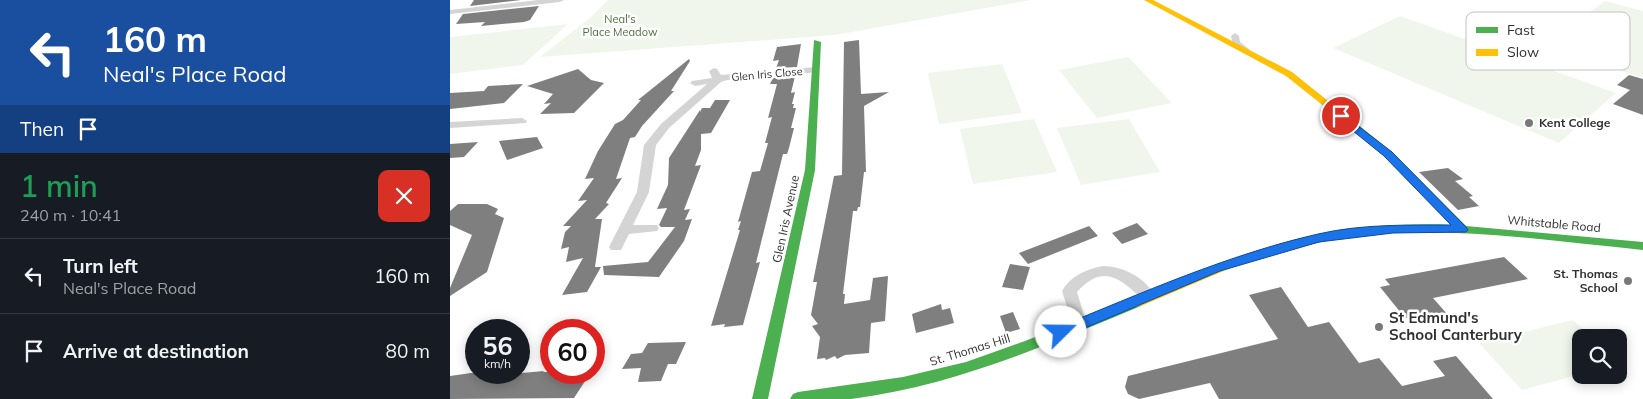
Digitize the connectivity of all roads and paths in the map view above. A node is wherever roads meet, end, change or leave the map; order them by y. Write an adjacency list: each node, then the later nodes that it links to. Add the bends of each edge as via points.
1 (560, 0): 3 (street)
2 (1148, 0): 6 (street)
3 (450, 12)
4 (1235, 36): 6 (street, via 1236,43)
5 (817, 42): 7 (street, Glen Iris Avenue)
6 (1246, 51): 14 (street, via 1289,74 1376,144)
7 (816, 70): 8 (street, Glen Iris Close); 19 (street, Glen Iris Avenue, via 810,170)
8 (716, 76): 9 (street, Glen Iris Close); 13 (street, Glen Iris Close, via 650,145 646,182)
9 (695, 82)
10 (522, 121): 11 (street, via 494,119)
11 (450, 125)
12 (652, 228): 13 (street)
13 (624, 230): 16 (street, Glen Iris Close)
14 (1462, 230): 15 (street, Whitstable Road); 17 (street, St. Thomas Hill, via 1393,229 1319,238 1216,268)
15 (1643, 246)
16 (616, 247)
17 (1148, 296): 18 (street, St. Thomas Hill); 18 (street, via 1118,272 1103,270 1091,275 1077,281 1069,291)
18 (1079, 325): 20 (street, St. Thomas Hill, via 965,368 865,390)
19 (760, 399)
20 (798, 399)

